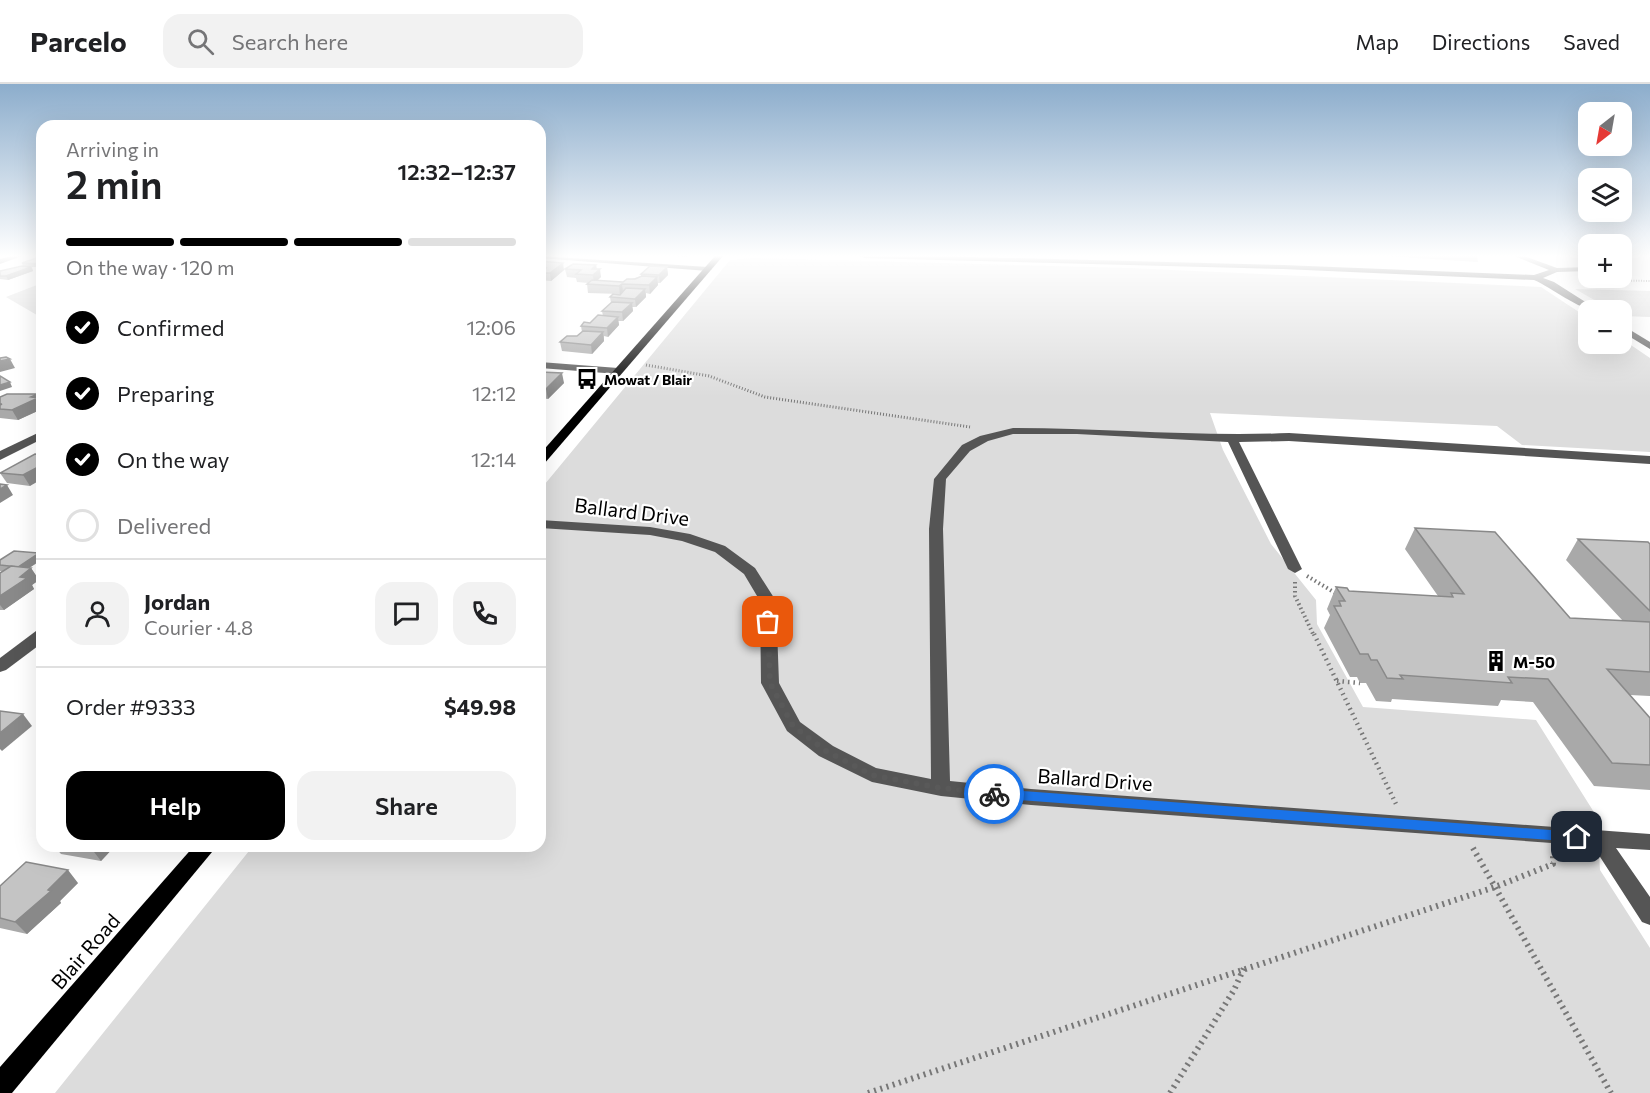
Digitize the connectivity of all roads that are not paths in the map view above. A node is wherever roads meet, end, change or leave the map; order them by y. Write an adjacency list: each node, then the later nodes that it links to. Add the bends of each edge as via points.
1 (678, 303): 5 (main road)
2 (1632, 334): 3 (street)
3 (1650, 346)
4 (546, 365): 5 (street)
5 (618, 371): 8 (main road)
6 (36, 437): 9 (street)
7 (1232, 439): 10 (street, via 1300,438); 12 (street); 15 (street, via 1013,431 984,438 966,448 940,478 936,529)
8 (546, 454)
9 (0, 456)
10 (1650, 460)
11 (546, 524): 15 (street, Ballard Drive, via 650,531 720,549 750,571 768,601 770,683 793,726 826,751 872,775)
12 (1296, 569)
13 (36, 639): 14 (street)
14 (0, 666)
15 (941, 788): 16 (street, Ballard Drive)
16 (1599, 839): 17 (street, Ballard Drive); 19 (street)
17 (1650, 842)
18 (202, 852): 20 (main road, Blair Road)
19 (1650, 915)
20 (0, 1087)

